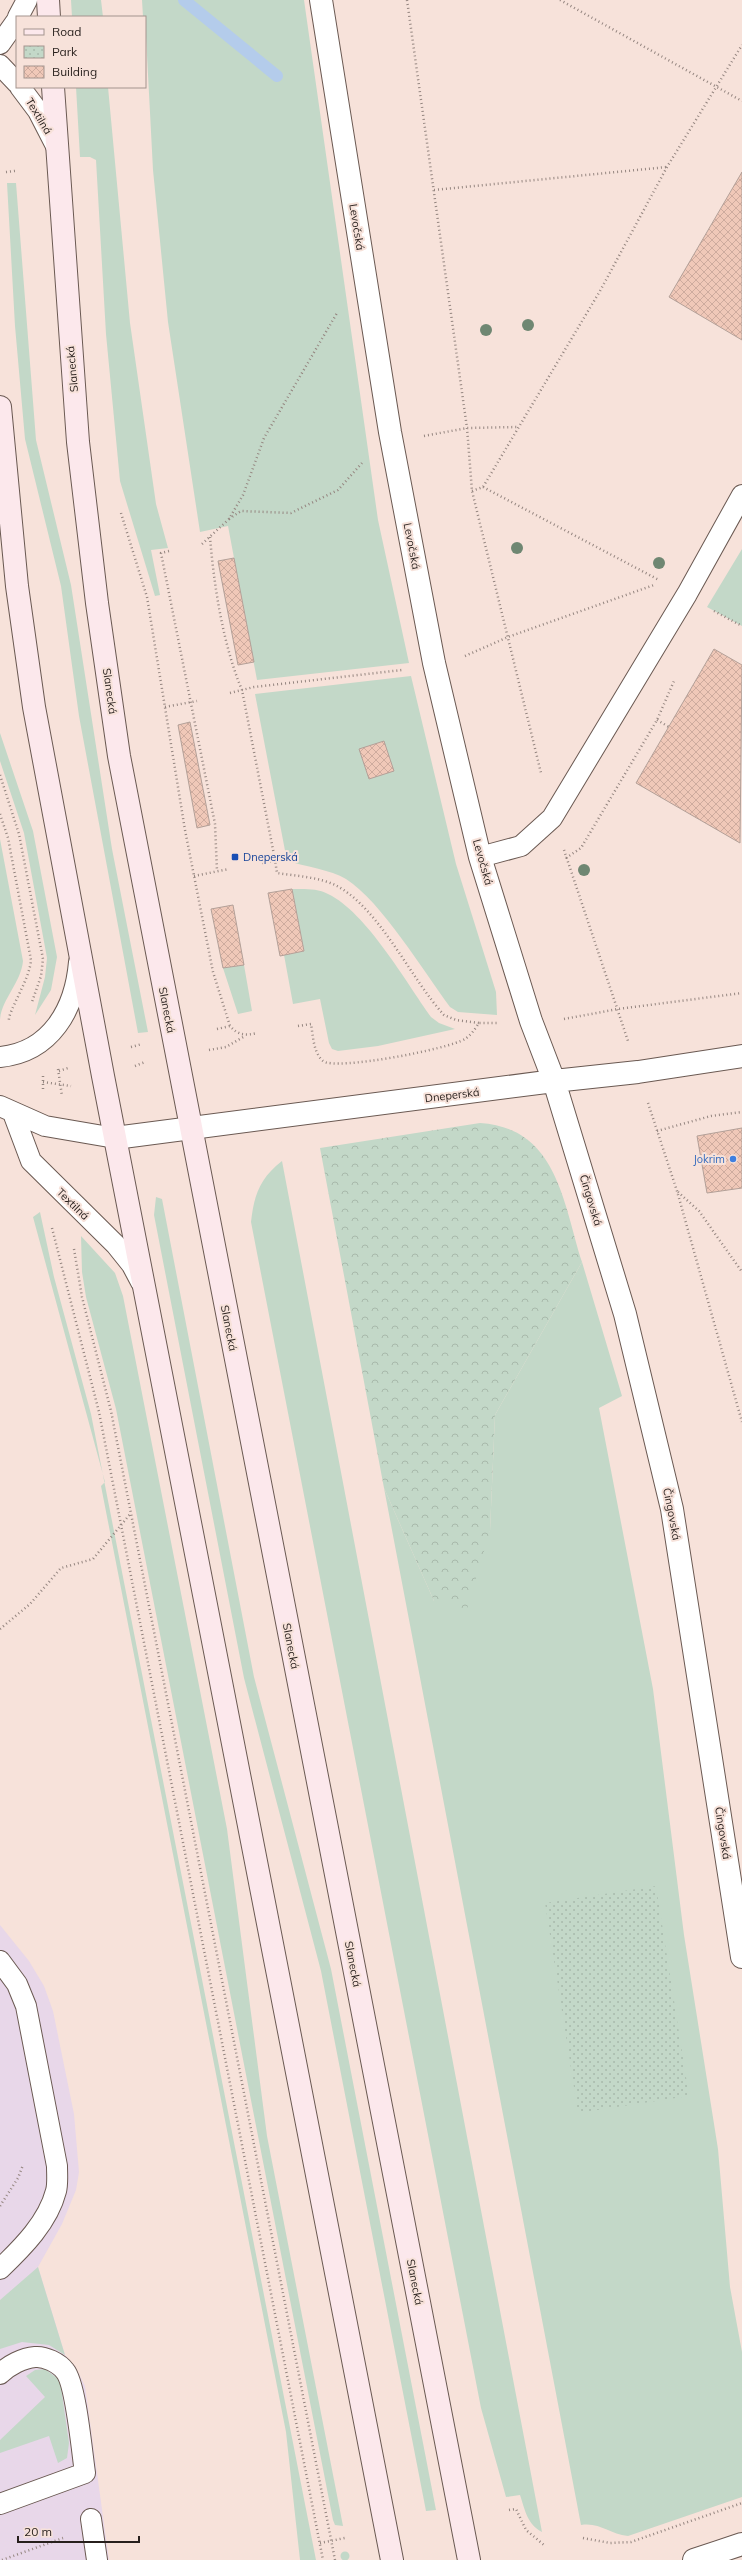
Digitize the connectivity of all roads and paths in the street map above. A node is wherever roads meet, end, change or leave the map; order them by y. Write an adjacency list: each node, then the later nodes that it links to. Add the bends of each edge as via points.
1 (27, 0): 6 (lane)
2 (48, 0): 7 (main road)
3 (321, 0): 26 (street, Levočská)
4 (407, 0): 21 (path)
5 (560, 0): 13 (path)
6 (19, 16)
7 (49, 16)
8 (16, 21): 9 (lane)
9 (0, 44)
10 (742, 45): 13 (path)
11 (0, 65): 12 (lane)
12 (16, 82)
13 (718, 87): 16 (path); 18 (path)
14 (21, 88): 17 (lane, Textilná, via 38,111)
15 (53, 88): 17 (main road, Slanecká)
16 (742, 101)
17 (56, 146): 79 (main road, Slanecká, via 78,442 97,603 122,772)
18 (667, 168): 21 (path); 24 (path, via 600,291)
19 (15, 171): 20 (path)
20 (6, 172)
21 (434, 190): 25 (path)
22 (338, 311): 30 (path, via 264,438 243,495)
23 (0, 407): 55 (main road, via 17,586 34,707)
24 (518, 427): 25 (path); 27 (path)
25 (467, 428): 26 (path, via 423,436); 28 (path)
26 (390, 432): 30 (path, via 338,490 291,513 241,511); 38 (street, Levočská)
27 (483, 487): 28 (path); 37 (path, via 663,582)
28 (472, 491): 37 (path)
29 (742, 495): 34 (lane)
30 (229, 519): 31 (path)
31 (210, 537): 32 (path); 39 (path, via 212,562 232,666)
32 (202, 544)
33 (169, 551): 42 (path, via 161,553)
34 (687, 594): 36 (path); 48 (lane)
35 (147, 597): 43 (path)
36 (742, 626)
37 (508, 637): 38 (path, via 462,657); 48 (path)
38 (434, 663): 39 (path, via 410,670); 49 (street, Levočská)
39 (242, 690): 40 (path); 50 (path)
40 (230, 693)
41 (197, 701): 42 (path)
42 (190, 703): 43 (path); 53 (path, via 215,824)
43 (165, 707): 54 (path)
44 (657, 720): 45 (path)
45 (669, 727)
46 (0, 775): 57 (path, via 19,834 43,959 41,976)
47 (0, 814): 60 (path, via 8,838 31,960 26,984 10,1013)
48 (552, 818): 49 (lane, via 521,846); 58 (path)
49 (480, 857): 59 (street, Levočská)
50 (274, 860): 51 (path); 61 (path, via 277,873 321,881 336,886 350,895 374,920 444,1016)
51 (262, 863)
52 (228, 869): 53 (path)
53 (217, 871): 54 (path)
54 (194, 876): 63 (path, via 213,972)
55 (80, 956): 68 (lane, via 77,984 60,1021 28,1050); 81 (main road)
56 (742, 993): 58 (path)
57 (30, 1007)
58 (618, 1009): 59 (path, via 561,1019); 73 (path)
59 (531, 1021): 74 (street, Levočská)
60 (10, 1023)
61 (479, 1023): 62 (path); 64 (path, via 465,1039 450,1046 378,1060 335,1065 323,1061 319,1056 311,1024)
62 (494, 1023)
63 (230, 1026): 65 (path); 66 (path, via 236,1033 245,1036)
64 (298, 1026)
65 (217, 1029)
66 (257, 1033)
67 (742, 1056): 73 (street, Dneperská)
68 (0, 1057)
69 (58, 1065): 72 (path)
70 (71, 1067): 72 (path)
71 (42, 1071): 75 (path)
72 (59, 1071): 76 (path)
73 (638, 1072): 74 (street, Dneperská); 80 (path)
74 (554, 1081): 79 (street, Dneperská); 91 (street, Čingovská, via 626,1314 672,1508)
75 (44, 1093)
76 (63, 1099)
77 (6, 1110): 81 (lane, Textilná, via 45,1126); 86 (lane, Textilná, via 30,1161 116,1245 132,1265)
78 (742, 1112): 80 (path, via 711,1116)
79 (190, 1128): 81 (street, Dneperská); 111 (main road, Slanecká)
80 (657, 1131): 82 (path)
81 (115, 1138): 86 (main road)
82 (677, 1191): 85 (path, via 699,1211); 87 (path)
83 (51, 1220): 89 (path, via 57,1254 99,1412)
84 (73, 1241): 88 (path, via 80,1291 111,1410)
85 (742, 1272)
86 (145, 1289): 110 (main road)
87 (742, 1422)
88 (131, 1513): 89 (path); 102 (path)
89 (121, 1525): 90 (path, via 94,1559 61,1568 30,1604); 103 (path)
90 (0, 1629)
91 (742, 1957)
92 (0, 1961): 93 (lane, via 17,1984 26,2006 57,2166 56,2191 46,2215 30,2238)
93 (0, 2269)
94 (0, 2374): 96 (lane, via 23,2360 38,2357 48,2358 65,2371 74,2398 84,2473)
95 (742, 2503): 101 (path, via 631,2542 610,2544)
96 (0, 2504)
97 (509, 2510): 105 (path, via 516,2509 526,2530)
98 (91, 2519): 107 (lane)
99 (71, 2535): 106 (path)
100 (345, 2538): 102 (path)
101 (583, 2538)
102 (332, 2541): 103 (path); 109 (path)
103 (320, 2543): 108 (path)
104 (742, 2544): 112 (street)
105 (544, 2545)
106 (2, 2560)
107 (97, 2560)
108 (323, 2560)
109 (335, 2560)
110 (392, 2560)
111 (469, 2560)
112 (694, 2560)

